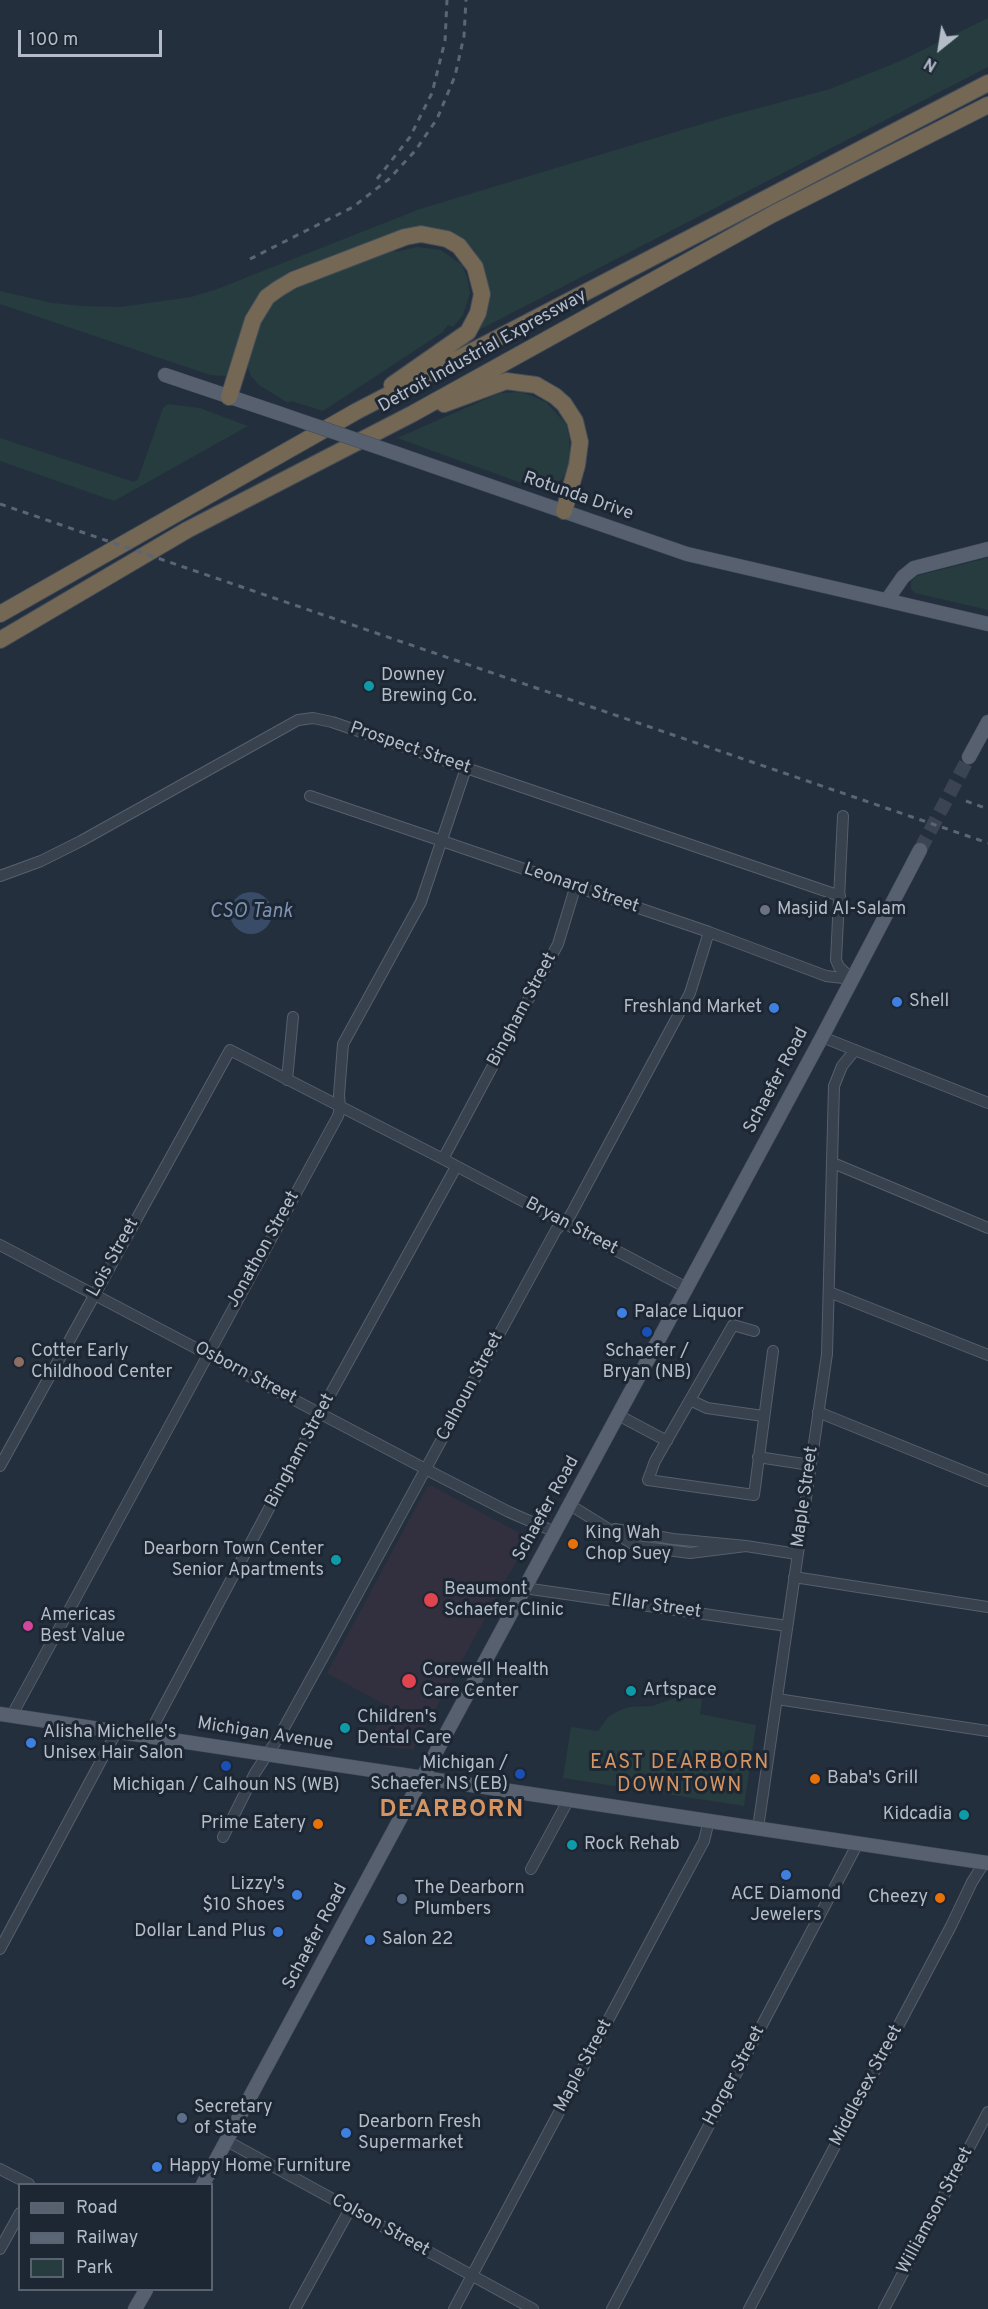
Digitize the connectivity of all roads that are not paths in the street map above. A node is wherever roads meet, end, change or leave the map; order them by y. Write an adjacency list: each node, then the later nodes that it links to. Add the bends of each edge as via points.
1 (988, 83): 5 (highway, Detroit Industrial Expressway)
2 (988, 105): 6 (highway, Detroit Industrial Expressway, via 773,214)
3 (165, 375): 4 (main road, Rotunda Drive)
4 (229, 397): 5 (highway, via 253,320 267,297 278,289 405,237 421,234 447,239 469,255 480,280 480,304 474,323 468,332); 7 (main road, Rotunda Drive, bridge)
5 (357, 411): 10 (highway, Detroit Industrial Expressway)
6 (412, 414): 7 (highway, via 506,381 528,383 555,396 575,421 580,442); 12 (highway, Detroit Industrial Expressway, via 187,530)
7 (564, 511): 9 (main road, Rotunda Drive, via 687,554)
8 (988, 549): 9 (main road, via 914,568)
9 (887, 600): 11 (main road, Rotunda Drive)
10 (0, 614)
11 (988, 624)
12 (0, 640)
13 (988, 722): 14 (main road)
14 (969, 757)
15 (466, 768): 18 (street, Jonathon Street); 20 (street, Prospect Street, via 332,722 298,720 81,841); 22 (street, Prospect Street)
16 (310, 796): 18 (street, Leonard Street)
17 (843, 816): 22 (street)
18 (442, 841): 21 (street, Leonard Street); 30 (street, Jonathon Street, via 421,902 343,1044)
19 (920, 850): 24 (main road, Schaefer Road)
20 (0, 876)
21 (575, 888): 23 (street, Leonard Street); 31 (street, Bingham Street, via 558,944)
22 (840, 896): 24 (street, via 837,960)
23 (709, 932): 24 (street, Leonard Street, via 826,976); 34 (street, Calhoun Street, via 690,993 570,1216)
24 (852, 979): 26 (main road, Schaefer Road)
25 (293, 1017): 28 (street)
26 (822, 1037): 27 (street); 37 (main road, Schaefer Road)
27 (855, 1050): 29 (street); 32 (street, Maple Street, via 842,1066 834,1086)
28 (287, 1080): 30 (street); 39 (street, Lois Street, via 230,1050)
29 (988, 1103)
30 (340, 1108): 31 (street); 42 (street, Jonathon Street)
31 (443, 1159): 33 (street, Bryan Street)
32 (833, 1163): 35 (street); 38 (street, Maple Street)
33 (456, 1167): 34 (street, Bryan Street); 46 (street, Bingham Street)
34 (563, 1222): 37 (street, Bryan Street); 53 (street, Calhoun Street)
35 (988, 1228)
36 (0, 1245): 39 (street, Osborn Street)
37 (687, 1288): 47 (main road, Schaefer Road)
38 (829, 1292): 43 (street); 45 (street, Maple Street, via 827,1354)
39 (94, 1295): 42 (street, Osborn Street); 52 (street, Lois Street)
40 (754, 1331): 44 (street, via 733,1325)
41 (773, 1351): 48 (street)
42 (207, 1354): 46 (street, Osborn Street); 63 (street, Jonathon Street)
43 (988, 1355)
44 (690, 1400): 48 (street, via 708,1408); 49 (street)
45 (818, 1412): 51 (street, Maple Street); 54 (street)
46 (321, 1413): 53 (street, Osborn Street); 66 (street, Bingham Street)
47 (618, 1415): 49 (street); 55 (main road, Schaefer Road)
48 (763, 1416): 50 (street)
49 (667, 1441): 50 (street, via 648,1480 754,1495)
50 (758, 1457): 51 (street)
51 (810, 1465): 57 (street, Maple Street)
52 (0, 1466)
53 (426, 1469): 56 (street, Osborn Street); 67 (street, Calhoun Street)
54 (988, 1481)
55 (570, 1505): 56 (main road, Schaefer Road); 57 (street, via 611,1529)
56 (555, 1532): 59 (main road, Schaefer Road)
57 (797, 1554): 58 (street, Maple Street)
58 (794, 1577): 60 (street); 61 (street, Maple Street)
59 (524, 1588): 61 (street, Ellar Street); 68 (main road, Schaefer Road)
60 (988, 1607)
61 (787, 1626): 62 (street, Maple Street)
62 (777, 1699): 65 (street); 71 (street, Maple Street)
63 (6, 1714): 64 (main road, Michigan Avenue)
64 (117, 1731): 66 (main road, Michigan Avenue); 76 (street)
65 (988, 1731)
66 (148, 1736): 67 (main road, Michigan Avenue)
67 (268, 1754): 68 (main road, Michigan Avenue); 72 (street, Calhoun Street)
68 (422, 1777): 69 (main road, Michigan Avenue); 78 (main road, Schaefer Road)
69 (569, 1799): 70 (main road, Michigan Avenue); 75 (street)
70 (709, 1820): 71 (main road, Michigan Avenue); 85 (street, Maple Street, via 704,1841)
71 (758, 1828): 73 (main road, Michigan Avenue)
72 (223, 1837)
73 (858, 1844): 74 (main road, Michigan Avenue); 91 (street, Horger Street)
74 (986, 1863): 92 (street, Middlesex Street, via 972,1882)
75 (531, 1869)
76 (0, 1949)
77 (988, 2112): 93 (street, Williamson Street)
78 (227, 2141): 81 (main road, Schaefer Road); 82 (street, Colson Street)
79 (0, 2169): 80 (street)
80 (27, 2183)
81 (205, 2183)
82 (350, 2209): 85 (street, Colson Street); 88 (street)
83 (18, 2216): 84 (street)
84 (0, 2248)
85 (471, 2276): 89 (street, Maple Street); 90 (street, Colson Street)
86 (145, 2291): 87 (main road)
87 (135, 2309)
88 (296, 2309)
89 (454, 2309)
90 (533, 2309)
91 (612, 2309)
92 (749, 2309)
93 (884, 2309)

